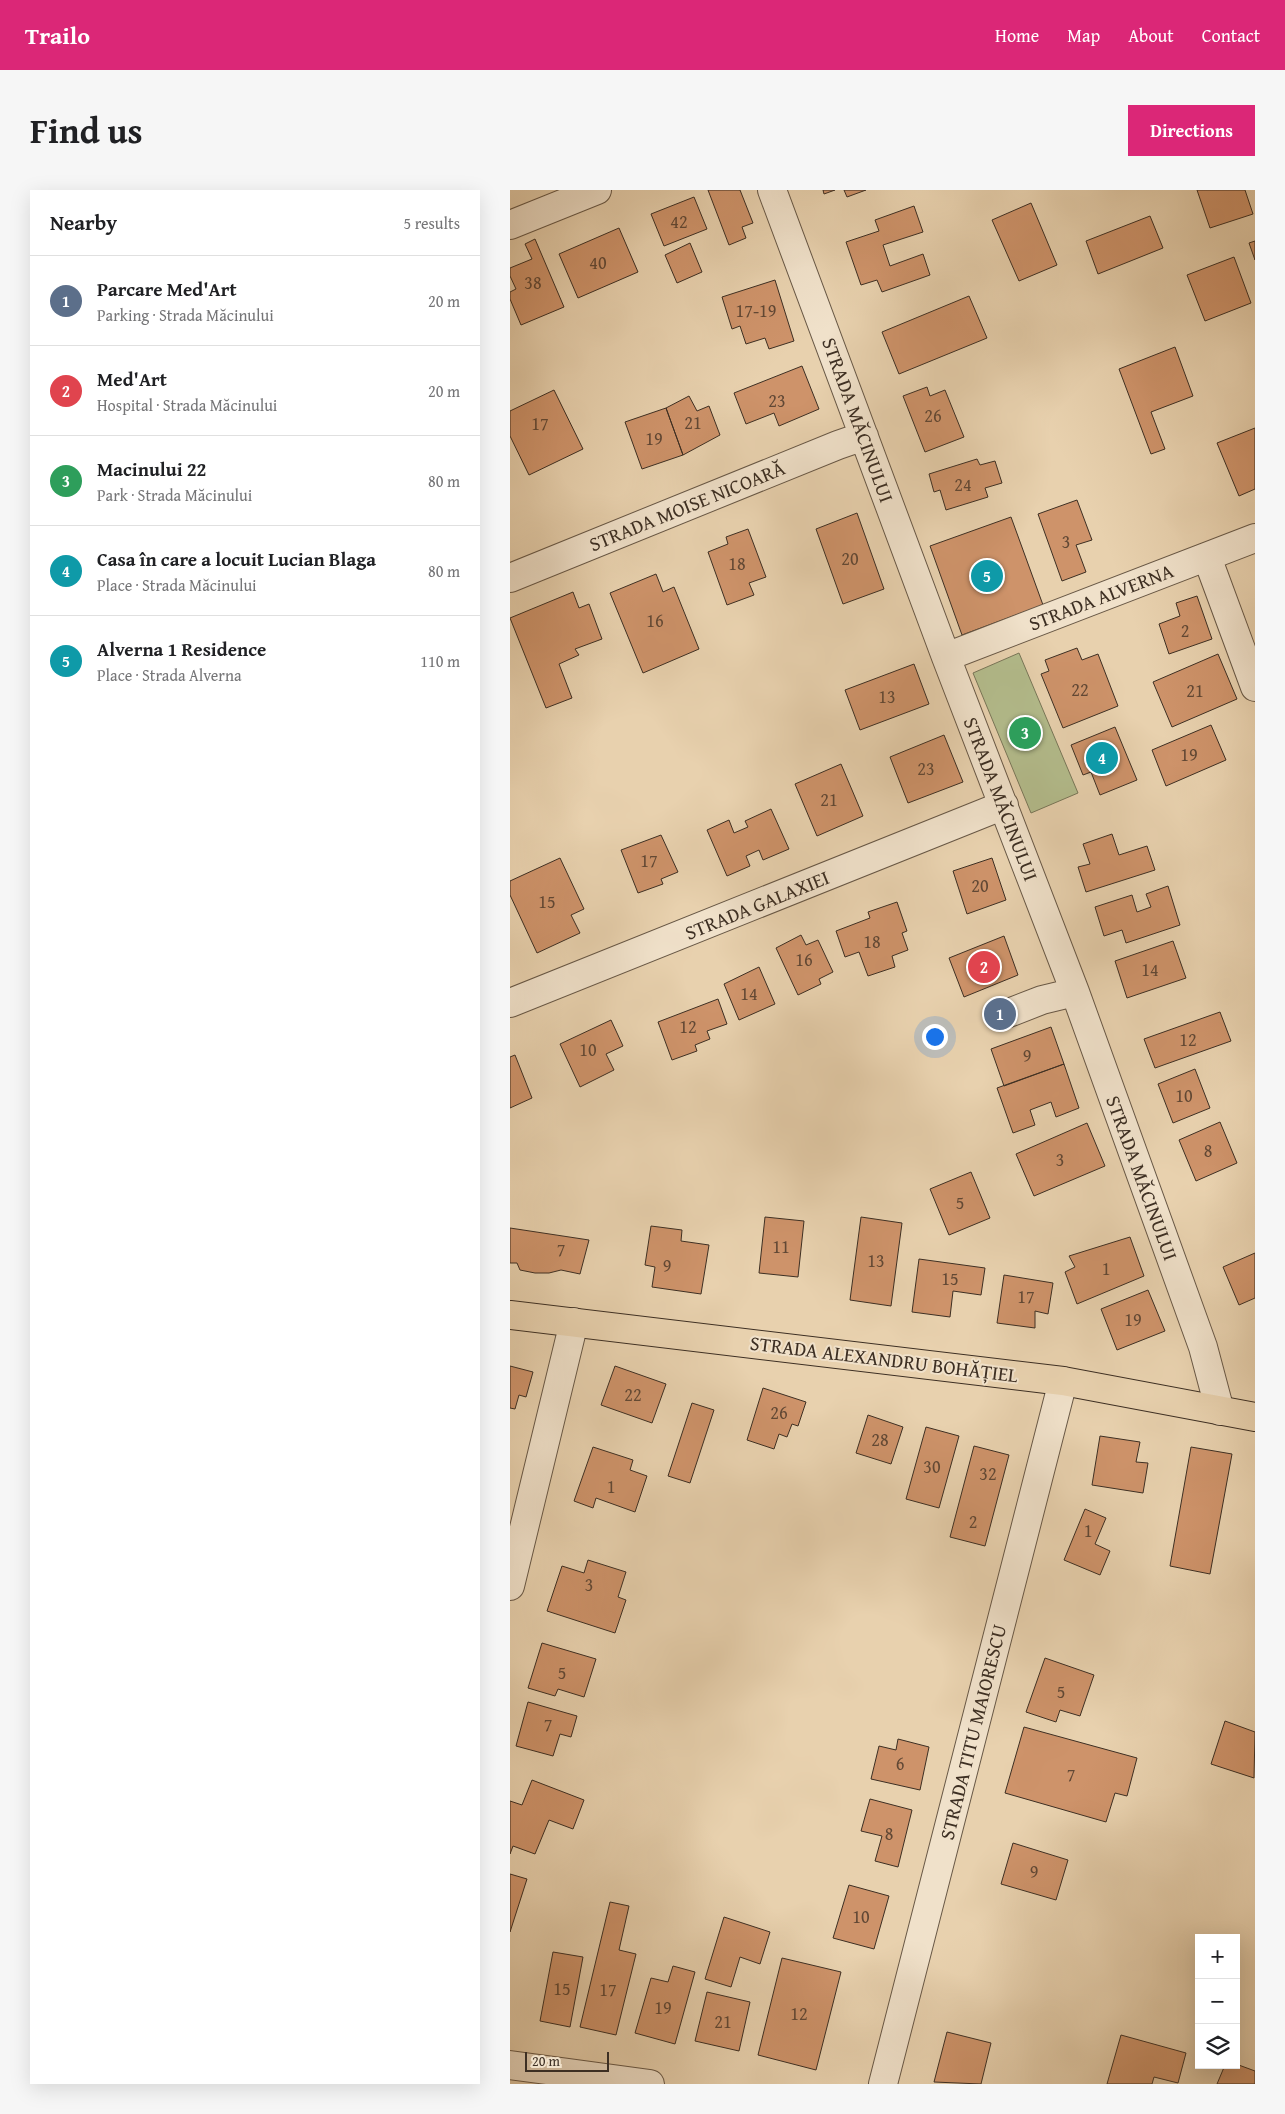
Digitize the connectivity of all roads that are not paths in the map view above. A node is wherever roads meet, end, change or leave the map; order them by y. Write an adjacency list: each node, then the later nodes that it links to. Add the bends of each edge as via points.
1 (598, 190): 3 (street)
2 (772, 190): 4 (street, STRADA MĂCINULUI)
3 (510, 225)
4 (864, 436): 7 (street, STRADA MOISE NICOARĂ); 8 (street, STRADA MĂCINULUI)
5 (1255, 538): 6 (street, STRADA ALVERNA)
6 (1207, 557): 8 (street, STRADA ALVERNA); 9 (street)
7 (510, 578)
8 (946, 657): 10 (street, STRADA MĂCINULUI)
9 (1255, 687)
10 (1004, 805): 11 (street, STRADA MĂCINULUI); 12 (street, STRADA GALAXIEI)
11 (1075, 992): 13 (street); 17 (street, STRADA MĂCINULUI, via 1203,1347)
12 (510, 1003)
13 (1006, 1014)
14 (510, 1315): 15 (main road, STRADA ALEXANDRU BOHĂȚIEL)
15 (574, 1322): 16 (main road, STRADA ALEXANDRU BOHĂȚIEL); 19 (street)
16 (1063, 1381): 17 (main road, STRADA ALEXANDRU BOHĂȚIEL); 22 (street, STRADA TITU MAIORESCU)
17 (1220, 1411): 18 (main road, STRADA ALEXANDRU BOHĂȚIEL)
18 (1255, 1417)
19 (510, 1586)
20 (510, 2065): 21 (street)
21 (650, 2084)
22 (883, 2084)

